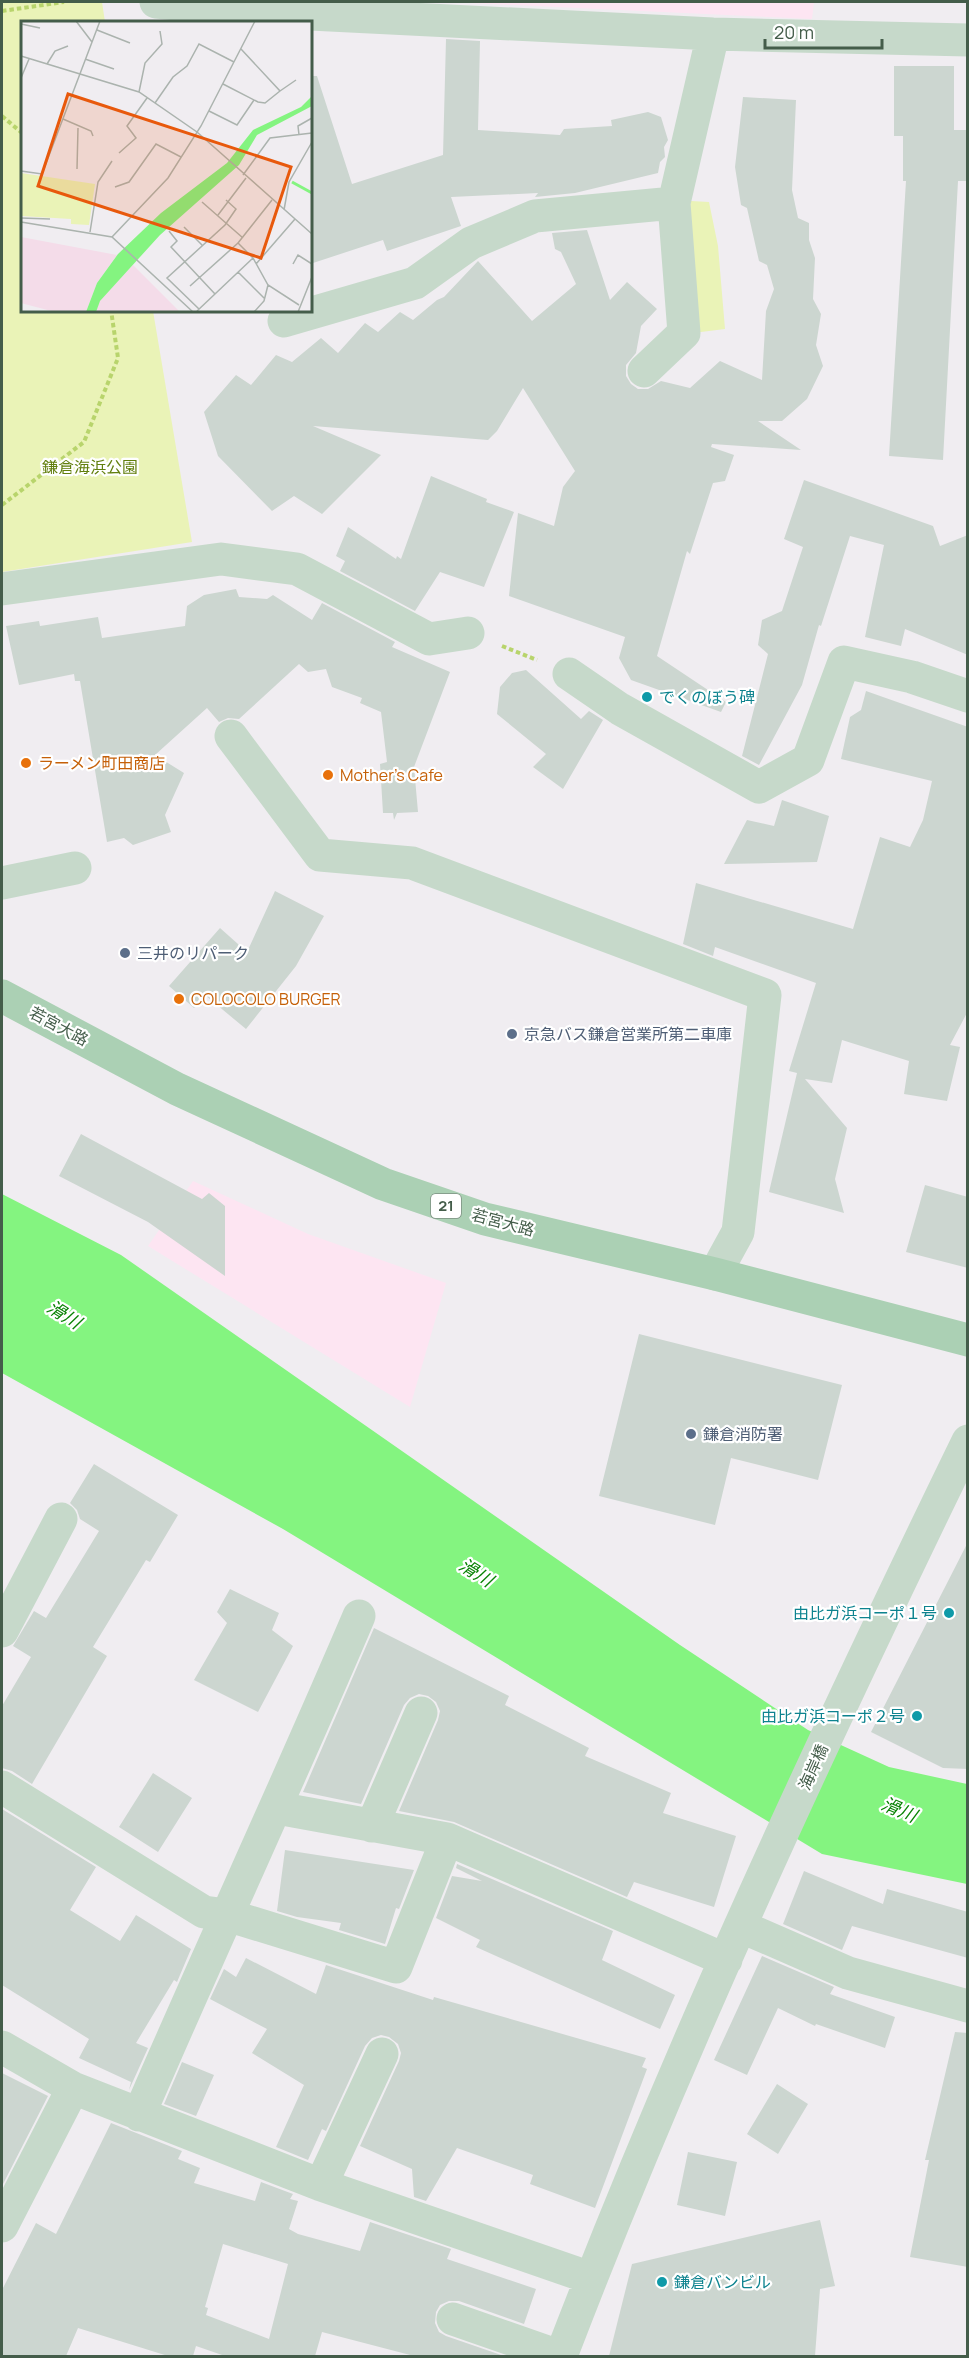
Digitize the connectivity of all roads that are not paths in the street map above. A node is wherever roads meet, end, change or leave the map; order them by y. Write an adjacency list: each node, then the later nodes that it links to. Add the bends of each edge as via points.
1 (156, 2): 2 (street, via 250,11)
2 (713, 34): 3 (street); 4 (street)
3 (968, 40)
4 (674, 203): 5 (street, via 535,216 471,243 415,283); 6 (street, via 684,333)
5 (284, 321)
6 (644, 371)
7 (2, 589): 8 (street, via 221,559 297,569 429,639)
8 (468, 633)
9 (569, 674): 10 (street, via 620,709 759,787 808,760 844,662 912,677)
10 (968, 696)
11 (231, 736): 15 (street, via 320,855 412,863 765,995 738,1232)
12 (75, 868): 13 (street)
13 (2, 883)
14 (2, 996): 15 (main road, 若宮大路 / 21, via 177,1089 383,1184 485,1219)
15 (715, 1274): 16 (main road, 若宮大路 / 21)
16 (968, 1340)
17 (968, 1441): 27 (street, 海岸橋, via 842,1700)
18 (60, 1519): 20 (street)
19 (359, 1616): 23 (street)
20 (2, 1631)
21 (421, 1713): 24 (street)
22 (2, 1787): 26 (street, via 204,1912)
23 (277, 1808): 24 (street); 26 (street)
24 (372, 1826): 25 (street)
25 (447, 1839): 26 (street, via 396,1966); 28 (street)
26 (227, 1915): 33 (street)
27 (740, 1926): 28 (street, 海岸橋); 29 (street, via 848,1973)
28 (726, 1960): 36 (street, 海岸橋)
29 (968, 2006)
30 (2, 2047): 32 (street)
31 (382, 2054): 34 (street)
32 (73, 2088): 33 (street); 35 (street)
33 (139, 2115): 34 (street)
34 (321, 2185): 36 (street)
35 (2, 2226)
36 (591, 2278): 38 (street, 海岸橋)
37 (453, 2319): 38 (street)
38 (560, 2356)

